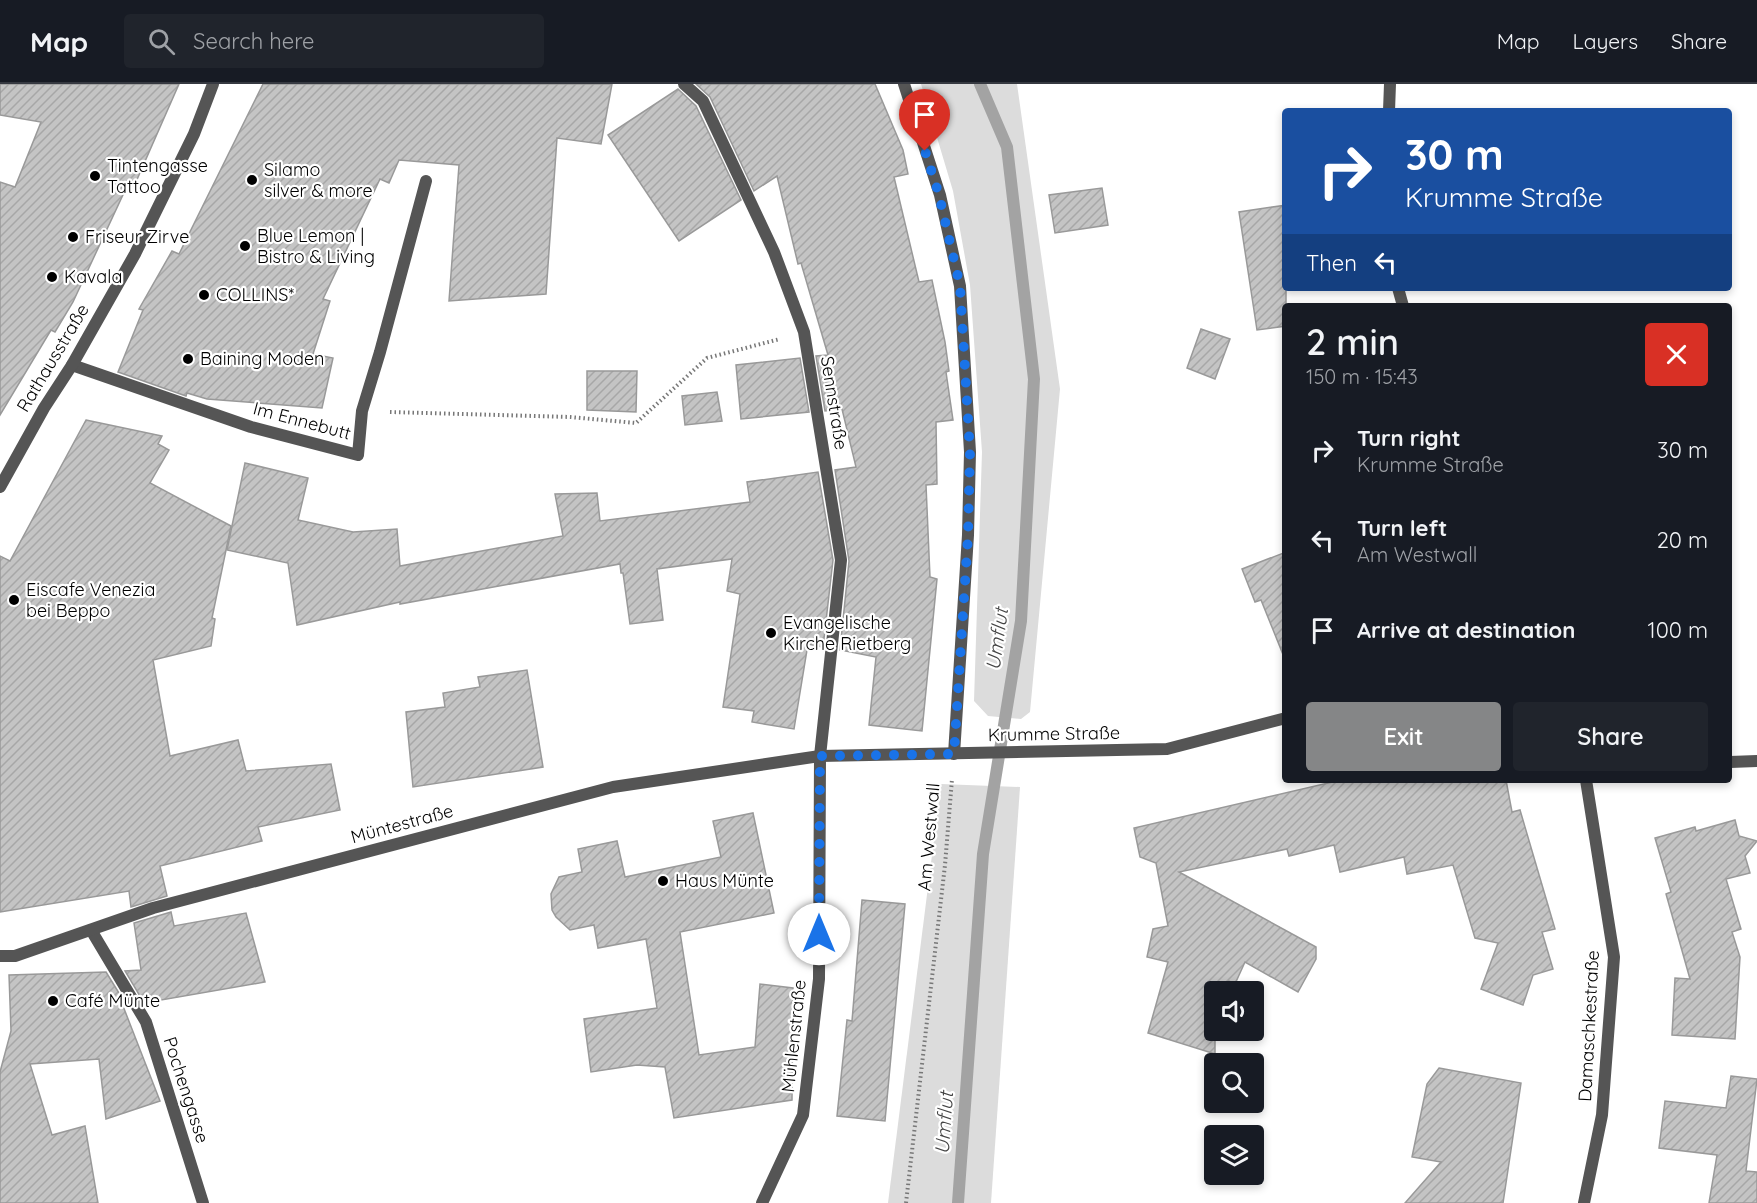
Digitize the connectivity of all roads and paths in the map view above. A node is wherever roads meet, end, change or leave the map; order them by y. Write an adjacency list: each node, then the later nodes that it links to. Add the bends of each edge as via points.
1 (213, 84): 8 (street, Rathausstraße, via 194,134 135,254)
2 (684, 84): 7 (street, Sennstraße, via 703,101 774,252)
3 (904, 84): 12 (street, via 939,195 960,286 970,452)
4 (1390, 84): 5 (street)
5 (1389, 108)
6 (426, 181): 9 (street, Im Ennebutt)
7 (804, 332): 9 (path, via 707,358 636,423 570,417); 13 (street, Sennstraße, via 841,560)
8 (72, 365): 9 (street, Im Ennebutt, via 251,427 358,454); 10 (street, Rathausstraße)
9 (362, 411)
10 (0, 487)
11 (1282, 719): 12 (street, Krumme Straße, via 1167,749)
12 (954, 754): 13 (street, Krumme Straße); 21 (path, Am Westwall)
13 (820, 756): 17 (street, Müntestraße, via 613,787 153,908); 20 (street, Mühlenstraße, via 819,979 803,1115)
14 (1757, 761): 15 (street)
15 (1732, 762)
16 (1586, 783): 22 (street, Damaschkestraße, via 1614,957 1602,1115)
17 (92, 930): 18 (street, Müntestraße, via 15,956); 19 (street, Pochengasse, via 146,1022)
18 (0, 956)
19 (203, 1203)
20 (762, 1203)
21 (906, 1203)
22 (1584, 1203)

